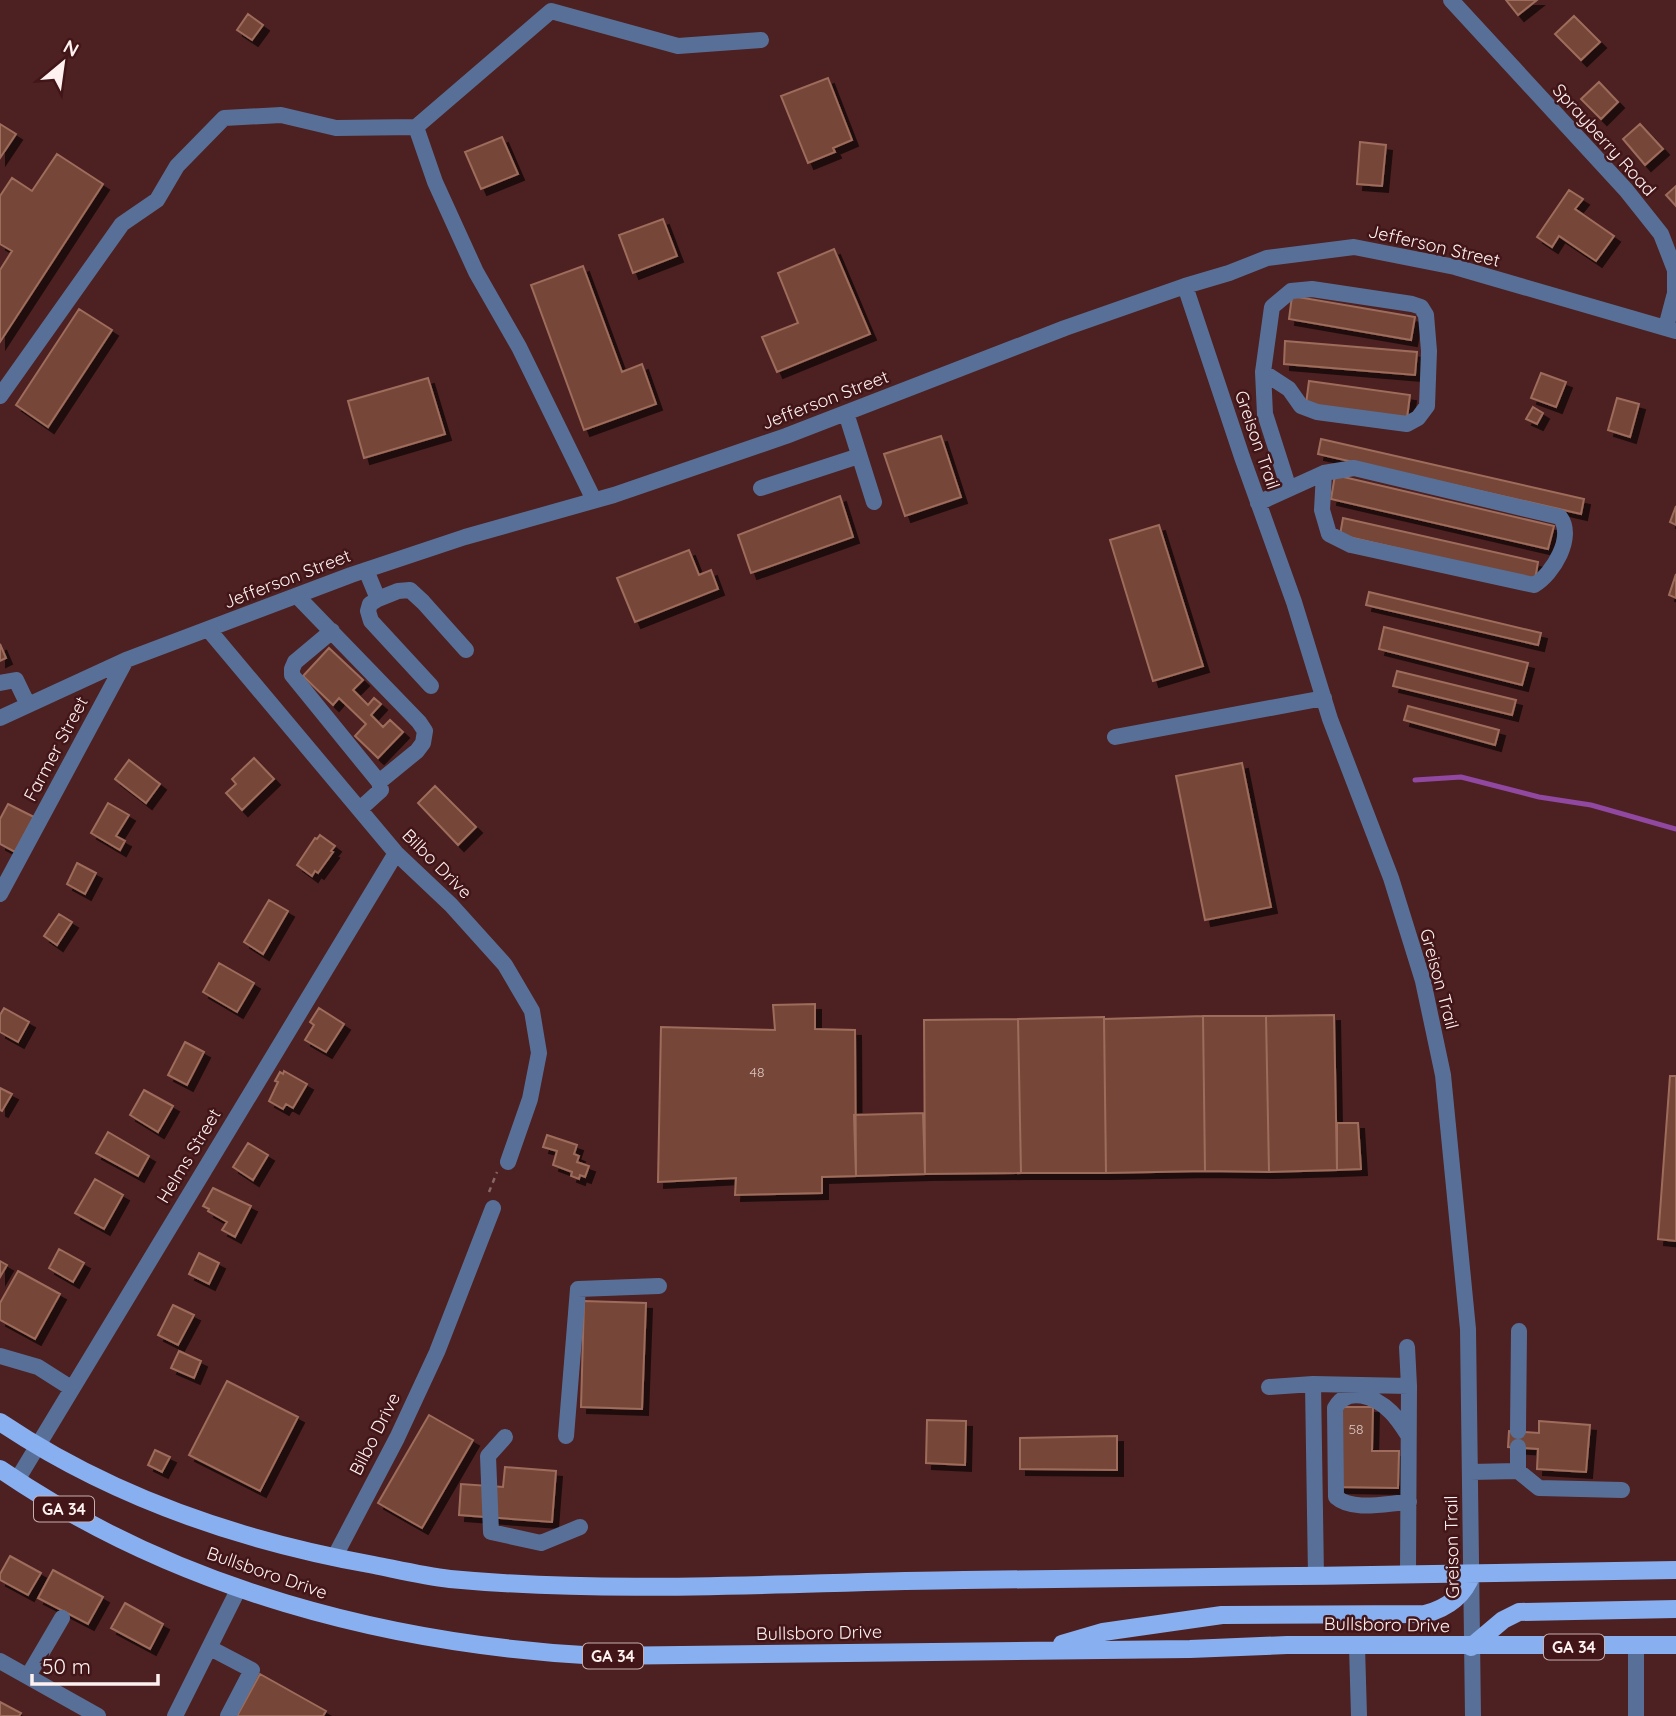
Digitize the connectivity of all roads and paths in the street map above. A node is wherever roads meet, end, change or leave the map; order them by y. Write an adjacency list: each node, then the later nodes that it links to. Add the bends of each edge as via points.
1 (1451, 0): 5 (street, Sprayberry Road, via 1661,234 1674,264)
2 (761, 40): 3 (street, via 678,46 551,11)
3 (416, 127): 8 (street, via 336,128 281,115 224,118 177,166 158,200 122,224); 14 (street, via 476,272 519,347)
4 (1185, 286): 6 (street, Jefferson Street, via 1268,258 1354,247 1455,267); 9 (street, Jefferson Street); 16 (street, Greison Trail)
5 (1675, 291): 6 (street, Sprayberry Road)
6 (1671, 329)
7 (1264, 372): 7 (street, via 1272,307 1291,291 1312,289 1412,304 1426,315 1427,406 1407,424 1317,412 1301,406 1289,389); 13 (street, via 1265,414)
8 (0, 396)
9 (846, 413): 10 (street); 14 (street, Jefferson Street)
10 (859, 456): 12 (street); 15 (street)
11 (1324, 473): 11 (street, via 1354,468 1560,516 1566,533 1553,569 1534,585 1352,545 1329,534 1322,510); 13 (street)
12 (761, 488)
13 (1289, 489): 16 (street)
14 (594, 500): 17 (street, Jefferson Street)
15 (874, 502)
16 (1258, 503): 26 (street, Greison Trail)
17 (366, 570): 18 (street, Jefferson Street); 19 (street)
18 (297, 596): 20 (street, Jefferson Street); 21 (street)
19 (378, 598): 22 (street, via 410,590); 25 (street, via 370,604 371,621)
20 (208, 629): 23 (street, Jefferson Street); 31 (street, Bilbo Drive)
21 (332, 631): 30 (street, via 300,658 292,676); 30 (street, via 425,731 417,751)
22 (466, 650)
23 (126, 660): 27 (street, Jefferson Street); 33 (street, Farmer Street)
24 (0, 683): 27 (street, via 16,680)
25 (431, 686)
26 (1324, 698): 29 (street); 51 (street, Greison Trail, via 1391,878 1423,981 1443,1075 1468,1329)
27 (28, 705): 28 (street, Jefferson Street)
28 (0, 718)
29 (1115, 737)
30 (379, 782): 31 (street, via 381,790)
31 (360, 809): 32 (street, Bilbo Drive)
32 (396, 853): 34 (street, Bilbo Drive, via 505,965 532,1011 539,1052 530,1099); 43 (street, Helms Street)
33 (0, 894)
34 (508, 1162): 35 (path, via 489,1189)
35 (494, 1208): 58 (street, Bilbo Drive, via 437,1352)
36 (659, 1286): 46 (street, via 578,1289)
37 (1519, 1331): 50 (street)
38 (1407, 1347): 41 (street)
39 (0, 1356): 43 (street, via 38,1367)
40 (1313, 1384): 41 (street); 42 (street); 54 (street)
41 (1409, 1386): 45 (street)
42 (1269, 1387)
43 (71, 1388): 48 (street, Helms Street)
44 (0, 1422): 48 (main road, Bullsboro Drive / GA 34)
45 (1408, 1435): 55 (street, via 1391,1411 1376,1400 1354,1394 1339,1401 1335,1408); 56 (street)
46 (566, 1436)
47 (505, 1437): 57 (street, via 488,1456 491,1532 541,1543)
48 (36, 1446): 52 (street, Helms Street); 58 (main road, Bullsboro Drive / GA 34, via 112,1486 191,1519)
49 (0, 1469): 52 (main road, Bullsboro Drive / GA 34)
50 (1518, 1471): 51 (street); 53 (street, via 1539,1488)
51 (1470, 1472): 60 (street, Greison Trail)
52 (17, 1480): 63 (main road, Bullsboro Drive / GA 34, via 113,1535)
53 (1622, 1490)
54 (1315, 1497): 55 (street); 62 (street)
55 (1336, 1497): 56 (street, via 1357,1505)
56 (1409, 1502): 61 (street)
57 (580, 1527)
58 (334, 1558): 62 (main road, Bullsboro Drive / GA 34, via 446,1578 659,1587)
59 (1676, 1570): 60 (main road, Bullsboro Drive / GA 34)
60 (1472, 1574): 61 (main road, Bullsboro Drive / GA 34); 69 (street, Greison Trail); 71 (main road, via 1451,1603 1425,1614 1222,1615 1103,1632)
61 (1408, 1575): 62 (main road, Bullsboro Drive / GA 34)
62 (1316, 1576)
63 (239, 1588): 70 (street); 71 (main road, Bullsboro Drive / GA 34, via 397,1632 552,1654)
64 (1676, 1609): 69 (main road, via 1519,1612)
65 (62, 1618): 73 (street)
66 (1676, 1645): 68 (main road, Bullsboro Drive / GA 34)
67 (1357, 1646): 69 (main road, Bullsboro Drive / GA 34); 71 (main road, Bullsboro Drive / GA 34); 77 (street)
68 (1636, 1646): 69 (main road, Bullsboro Drive / GA 34); 79 (street)
69 (1471, 1647): 78 (street, Greison Trail)
70 (210, 1648): 75 (street); 76 (street, via 253,1671)
71 (1041, 1650)
72 (0, 1661): 73 (street)
73 (28, 1676): 74 (street)
74 (98, 1716)
75 (175, 1716)
76 (228, 1716)
77 (1359, 1716)
78 (1473, 1716)
79 (1636, 1716)

